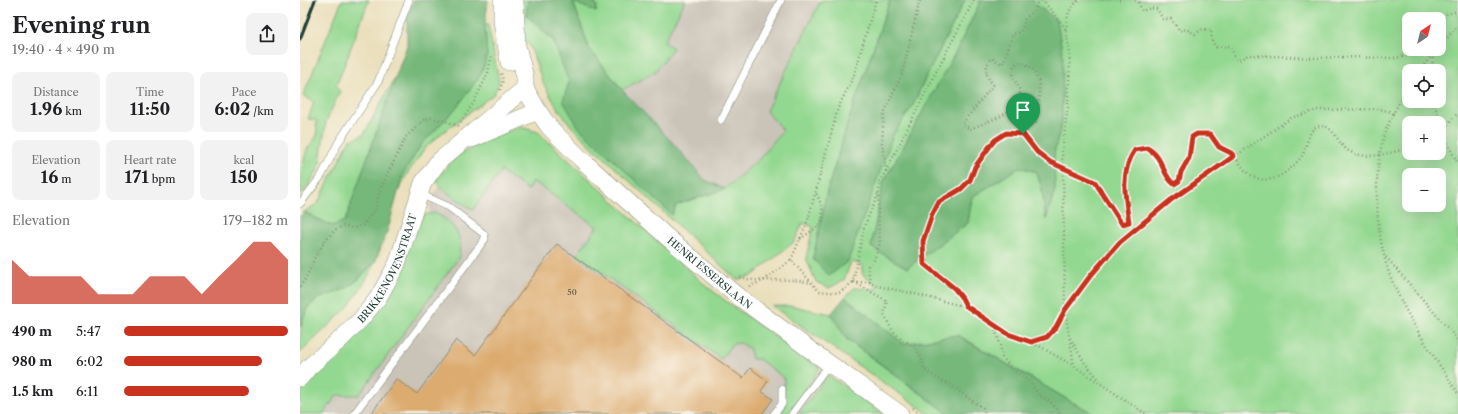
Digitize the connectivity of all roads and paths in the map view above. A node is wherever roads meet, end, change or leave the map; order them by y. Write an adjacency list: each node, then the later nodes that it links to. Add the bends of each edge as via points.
1 (409, 0): 40 (lane, via 378,82 338,143 322,175)
2 (502, 0): 21 (street, via 502,21 508,59 514,79)
3 (514, 0): 21 (street, via 517,46 525,76)
4 (781, 0): 26 (lane)
5 (876, 0): 37 (path, via 854,75 838,108)
6 (920, 0): 36 (path, via 902,74 884,113 882,143)
7 (974, 0): 36 (path)
8 (1038, 0): 28 (path, via 1035,9 1025,19 1021,32 1013,34 1002,64 991,58 986,76 993,85 962,124 970,129 995,119 1016,106 1020,99 1020,90 1012,71 1014,65 1021,62 1034,71 1039,82 1039,106 1033,117 1036,122)
9 (1042, 0): 15 (path)
10 (1079, 0): 15 (path, via 1071,7)
11 (1135, 0): 18 (path, via 1142,11 1157,9 1163,19 1171,19 1180,31 1186,29 1195,34 1203,29 1211,30 1212,42 1216,47 1230,46 1235,58 1239,60 1248,55 1317,58)
12 (1458, 11): 13 (path)
13 (1446, 15)
14 (1458, 26): 16 (path)
15 (1066, 30): 35 (path, via 1070,54 1068,107 1062,151)
16 (1446, 39)
17 (492, 52): 49 (path, via 488,74 458,126 442,120 425,119 406,137 380,189 375,210 363,224 354,228 343,226 335,230 315,257)
18 (1412, 56)
19 (1431, 56): 20 (path)
20 (1424, 64)
21 (525, 88): 23 (street, HENRI ESSERSLAAN); 30 (street, BRIKKENOVENSTRAAT)
22 (1402, 99): 24 (path)
23 (538, 111): 30 (street, BRIKKENOVENSTRAAT); 57 (street, HENRI ESSERSLAAN, via 550,128 581,159 667,237 736,295)
24 (1394, 113): 32 (path, via 1385,132); 33 (path, via 1380,109 1316,110 1291,118)
25 (1458, 113): 27 (path)
26 (721, 120)
27 (1446, 126)
28 (1023, 134): 35 (path, via 1037,152); 51 (path, via 1006,133 995,140 975,167 970,180 961,189 939,202 923,241 924,264 954,288)
29 (1446, 143): 34 (path)
30 (456, 145): 39 (street, BRIKKENOVENSTRAAT, via 438,162)
31 (1402, 150): 32 (path)
32 (1380, 155): 33 (path, via 1356,154 1344,147 1329,128 1322,126 1316,127 1308,136 1303,155 1278,177 1269,180 1258,179 1248,173); 42 (path, via 1377,198 1380,240)
33 (1234, 156): 35 (path, via 1219,147 1210,134 1197,134 1192,137 1189,158 1179,181 1174,184 1154,151 1147,148 1135,150 1129,158 1126,174 1124,192 1129,222 1125,224 1122,224 1095,182); 52 (path, via 1171,200 1120,242)
34 (1458, 164)
35 (1064, 168): 52 (path)
36 (886, 171): 38 (path, via 879,182)
37 (816, 191): 41 (path); 41 (path, via 823,219 816,228)
38 (879, 191): 46 (path, via 864,227); 47 (path, via 880,243 874,260 868,266)
39 (420, 194): 59 (street, BRIKKENOVENSTRAAT, via 397,264 378,298 362,318); 64 (lane, via 449,207 484,234 485,239)
40 (300, 204)
41 (800, 239): 43 (path)
42 (1384, 255): 55 (path); 62 (path, via 1391,277 1414,324)
43 (791, 260): 45 (path); 48 (path)
44 (738, 277): 45 (path)
45 (763, 281): 48 (path, via 790,280); 50 (path)
46 (853, 282): 47 (path); 48 (path, via 839,293 819,291); 68 (path, via 887,301 884,314 894,332 917,348 922,356 924,368 983,408)
47 (870, 282): 51 (path, via 877,286)
48 (812, 283)
49 (300, 287)
50 (749, 287)
51 (966, 306): 53 (path)
52 (1065, 310): 54 (path); 56 (path, via 1047,337)
53 (994, 325): 56 (path, via 1008,334); 69 (path, via 1002,357 1014,371 1029,381 1040,396)
54 (1069, 335): 58 (path); 60 (path, via 1084,362)
55 (1458, 340)
56 (1031, 342): 58 (path)
57 (829, 364): 63 (street, HENRI ESSERSLAAN); 66 (lane)
58 (1074, 366): 60 (path)
59 (300, 378)
60 (1104, 386): 70 (path)
61 (782, 389): 65 (lane, via 782,404)
62 (1458, 392)
63 (904, 410): 67 (path)
64 (354, 414)
65 (774, 414)
66 (792, 414)
67 (921, 414)
68 (984, 414)
69 (1062, 414)
70 (1146, 414)

